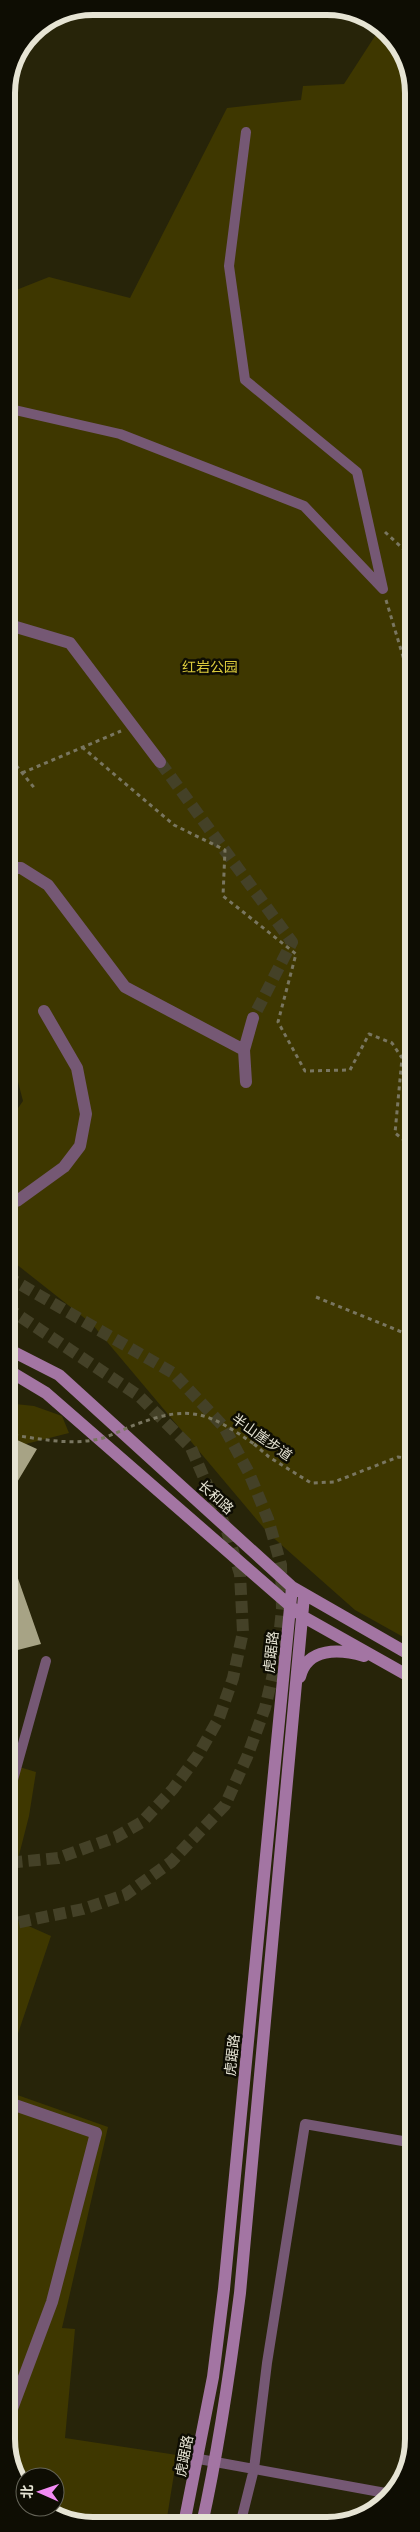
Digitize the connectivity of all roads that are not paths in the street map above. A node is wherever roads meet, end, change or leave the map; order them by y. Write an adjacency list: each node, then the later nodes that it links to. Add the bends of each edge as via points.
1 (246, 132): 2 (lane, via 229,266 245,380 357,472 383,589 304,506 120,434)
2 (15, 410)
3 (15, 627): 4 (street, via 70,643)
4 (160, 762)
5 (15, 868): 8 (street, via 21,868 48,885 125,987)
6 (44, 1011): 10 (street, via 78,1068 86,1114 80,1146 64,1167)
7 (253, 1018): 8 (street)
8 (244, 1050): 9 (street)
9 (246, 1082)
10 (15, 1201)
11 (15, 1353): 13 (street, 长和路, via 59,1375)
12 (15, 1374): 15 (street, via 46,1393)
13 (292, 1587): 14 (street, 长和路); 15 (street, 虎踞路)
14 (304, 1596): 16 (street, 虎踞路); 17 (street, 长和路)
15 (291, 1606): 16 (street); 26 (street, 虎踞路, via 224,2289)
16 (302, 1616): 19 (street); 21 (street, 虎踞路)
17 (405, 1652)
18 (46, 1661): 22 (lane)
19 (388, 1665): 20 (street); 21 (street, via 353,1653 334,1651 317,1654 304,1664)
20 (405, 1674)
21 (294, 1699): 27 (street, 虎踞路, via 240,2293)
22 (15, 1773)
23 (15, 2105): 25 (street, via 96,2133 52,2302)
24 (405, 2141): 28 (lane, via 305,2124)
25 (15, 2401)
26 (199, 2459): 27 (lane); 30 (street, 虎踞路)
27 (216, 2462): 28 (lane); 31 (street, 虎踞路)
28 (254, 2469): 29 (lane); 32 (lane)
29 (383, 2493)
30 (186, 2517)
31 (204, 2517)
32 (242, 2517)

